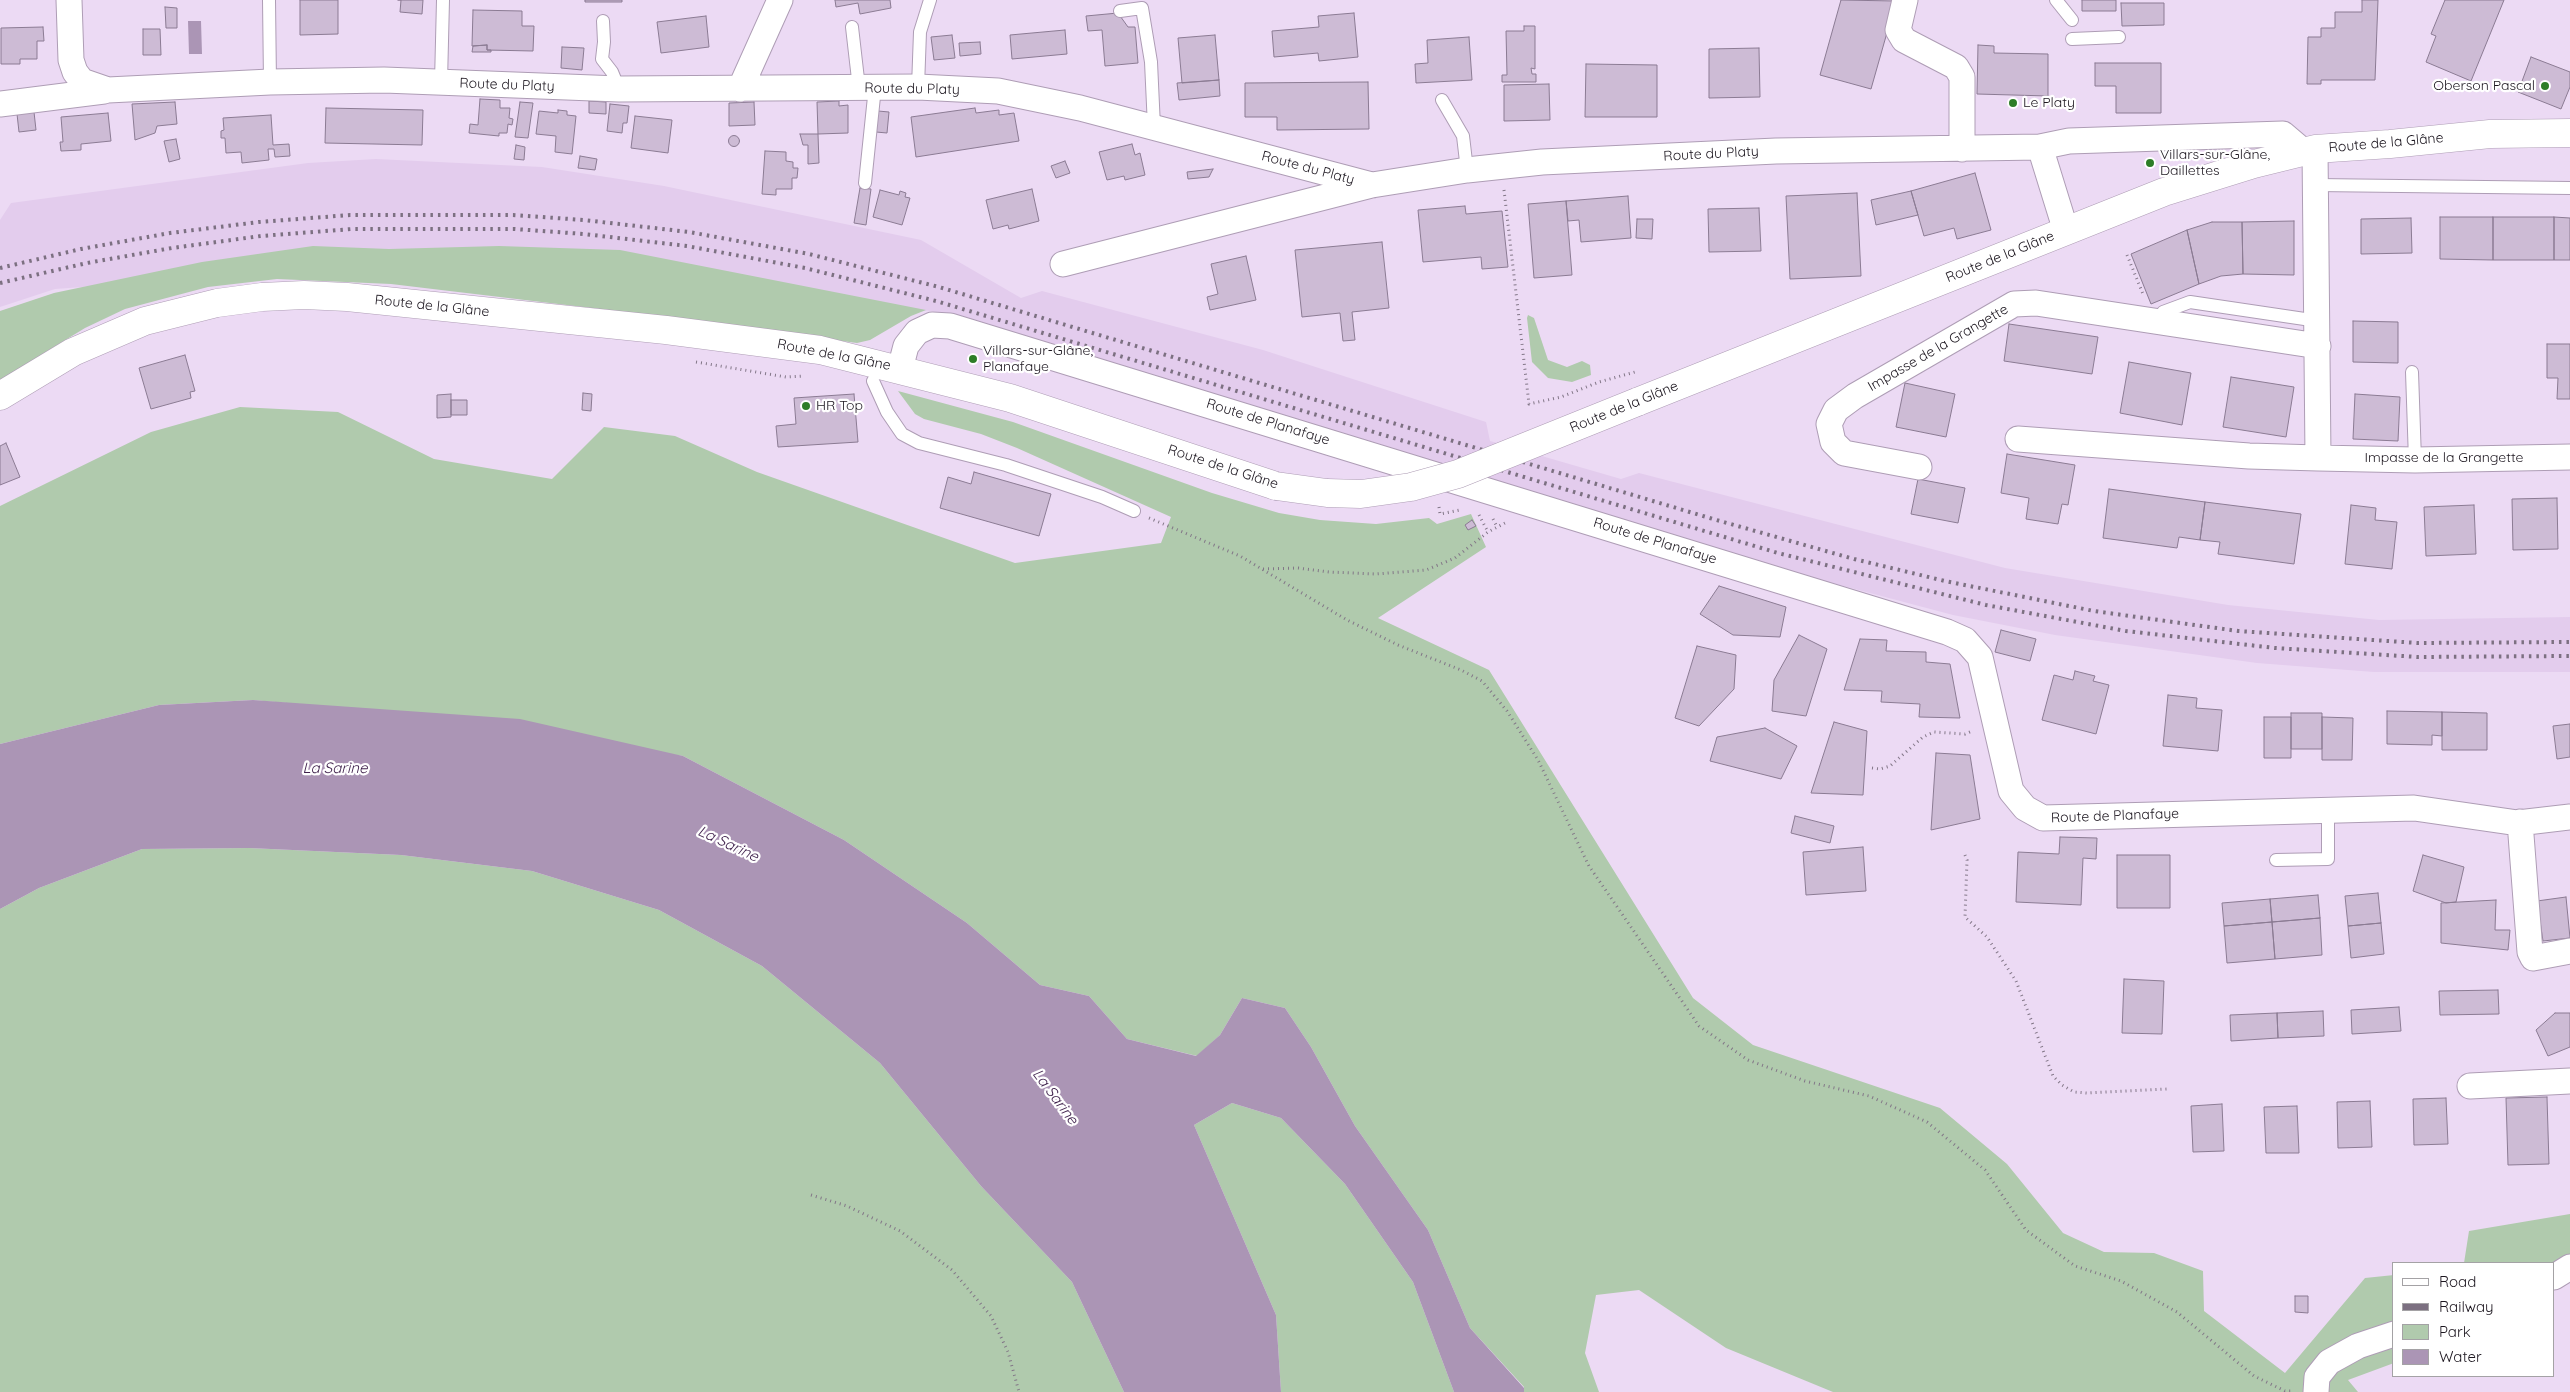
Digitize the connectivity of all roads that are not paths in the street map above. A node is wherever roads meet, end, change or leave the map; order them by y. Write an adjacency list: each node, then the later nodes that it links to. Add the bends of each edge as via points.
1 (69, 0): 20 (street, Route du Platy, via 71,60 75,72 82,81)
2 (269, 0): 14 (lane)
3 (443, 0): 15 (lane, Route du Platy)
4 (780, 0): 19 (street)
5 (930, 0): 16 (lane, via 920,32)
6 (1905, 0): 26 (street, via 1898,30 1904,40 1956,67 1962,77)
7 (2056, 0): 10 (lane)
8 (1120, 11): 23 (lane, via 1142,8 1151,62)
9 (603, 20): 18 (lane, via 602,59)
10 (2072, 20)
11 (852, 27): 17 (lane)
12 (2119, 37): 13 (lane)
13 (2072, 39)
14 (270, 82): 15 (street, Route du Platy); 20 (street, Route du Platy)
15 (441, 82): 18 (street, Route du Platy)
16 (918, 86): 17 (street, Route du Platy); 23 (street, Route du Platy, via 998,91)
17 (867, 87): 19 (street, Route du Platy); 29 (lane)
18 (619, 89): 19 (street, Route du Platy)
19 (740, 89)
20 (108, 90): 22 (street, Route du Platy)
21 (1442, 100): 28 (lane, via 1463,136)
22 (0, 104)
23 (1154, 127): 30 (street, Route du Platy)
24 (2570, 133): 27 (main road, Route de la Glâne, via 2490,134)
25 (2040, 147): 26 (street, Route du Platy); 27 (street, Route du Platy, via 2069,141 2283,134); 33 (street)
26 (1962, 150): 28 (street, Route du Platy, via 1776,151 1542,162)
27 (2309, 150): 31 (street); 33 (main road, Route de la Glâne, via 2164,192)
28 (1466, 170): 30 (street, Route du Platy)
29 (865, 183)
30 (1372, 185): 34 (street, Route du Platy)
31 (2316, 185): 32 (lane); 36 (street)
32 (2570, 188)
33 (2066, 231): 38 (main road, Route de la Glâne, bridge, via 1458,474 1411,487 1360,494 1276,486 1010,398)
34 (1063, 264)
35 (2163, 312): 36 (lane, via 2190,302)
36 (2318, 321): 37 (street)
37 (2318, 346): 44 (street); 46 (street, Impasse de la Grangette, via 2036,303 2014,304 1836,410 1829,424 1833,442 1844,453)
38 (900, 369): 41 (main road, Route de la Glâne, via 820,350 742,339 304,295 217,303 145,321 73,352); 48 (street, Route de Planafaye, via 906,346 917,332 932,325 950,326 1947,632 1965,640 1980,657 2011,791 2025,808 2043,818)
39 (2412, 372): 45 (lane)
40 (873, 381): 47 (lane, via 887,412 902,434 920,443 1006,465)
41 (0, 396)
42 (2018, 439): 44 (street, Impasse de la Grangette)
43 (2570, 457): 45 (street, Impasse de la Grangette)
44 (2318, 458): 45 (street, Impasse de la Grangette)
45 (2415, 460)
46 (1919, 467)
47 (1134, 511)
48 (2328, 810): 50 (street, Route de Planafaye, via 2414,808); 51 (lane, via 2328,858)
49 (2570, 817): 50 (street, Route de Planafaye)
50 (2520, 822): 52 (street, via 2530,952 2533,958)
51 (2276, 860)
52 (2570, 952)
53 (2570, 1082): 54 (street)
54 (2470, 1086)
55 (2570, 1268): 56 (street)
56 (2555, 1276)
57 (2392, 1335): 58 (street, via 2358,1346 2329,1362 2317,1377)
58 (2316, 1391)

